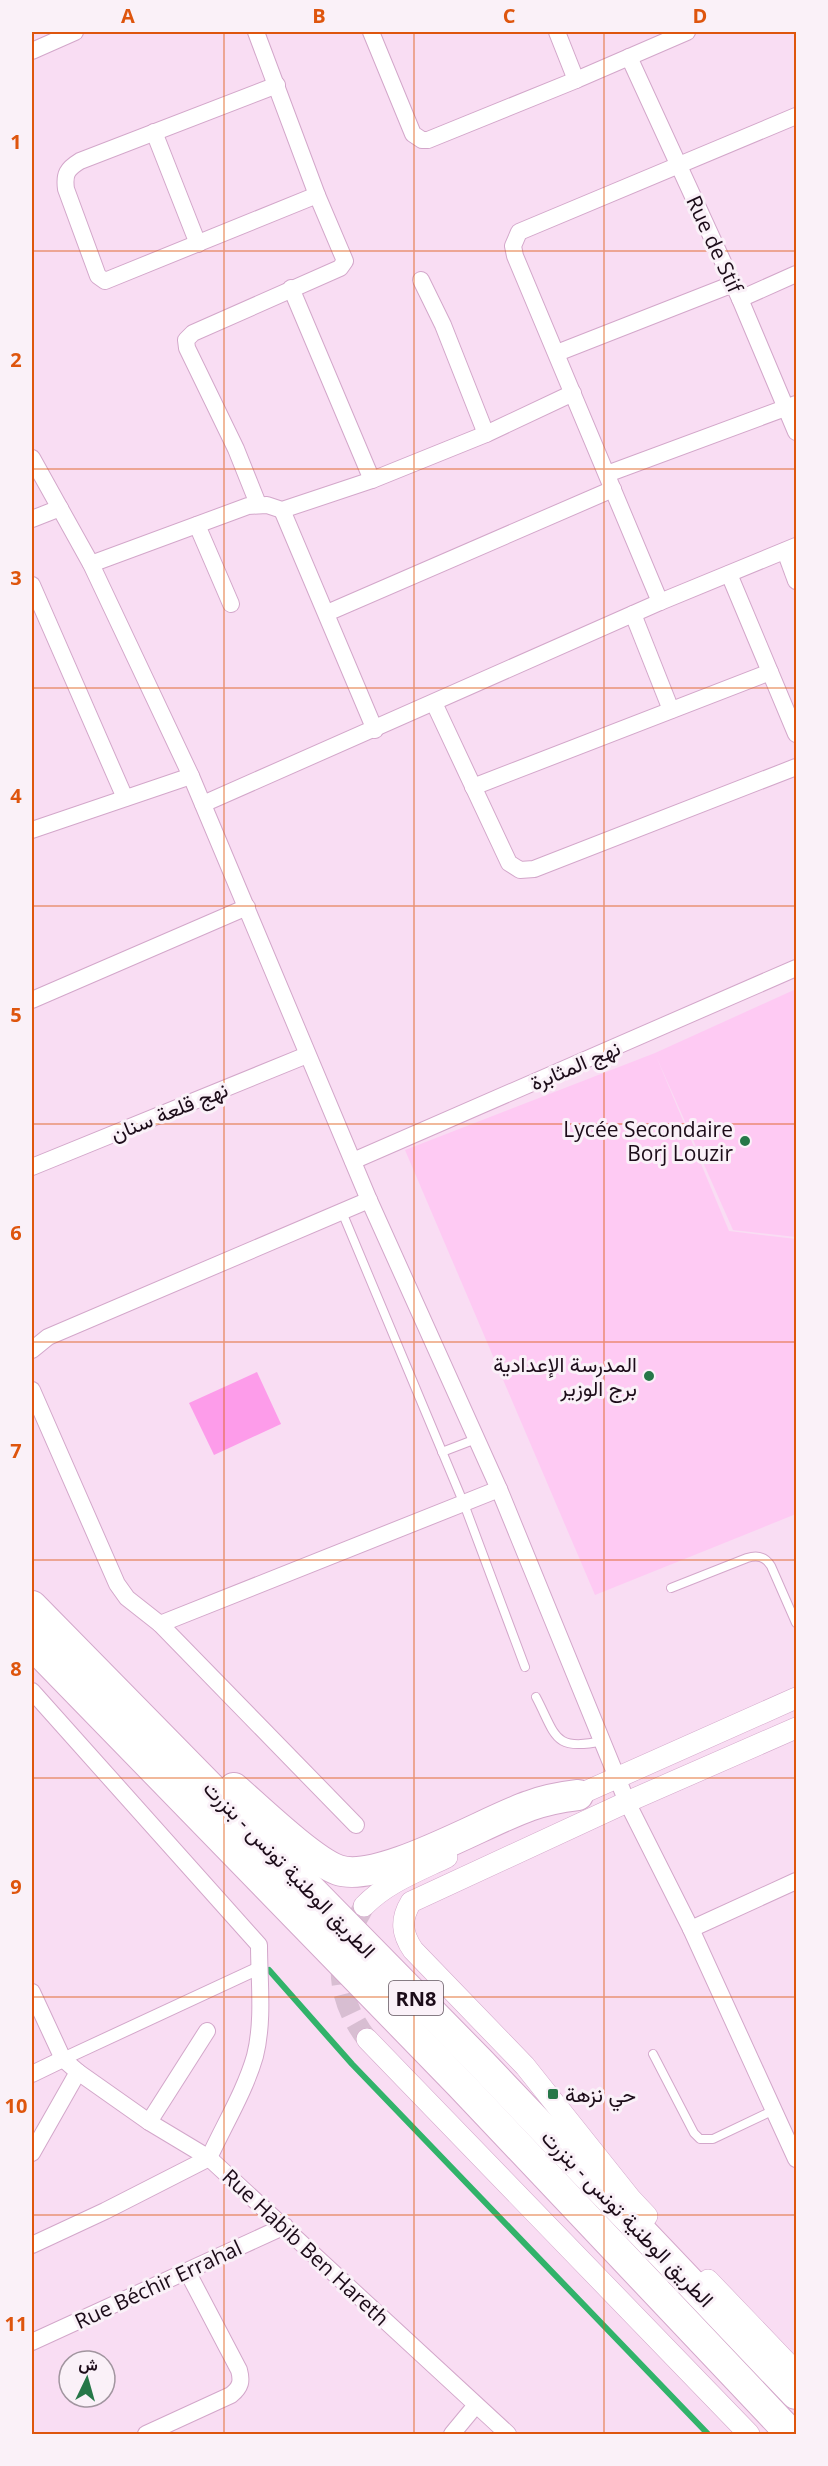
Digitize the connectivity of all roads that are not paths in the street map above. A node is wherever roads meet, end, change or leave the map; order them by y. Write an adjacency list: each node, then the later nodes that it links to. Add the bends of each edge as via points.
1 (75, 32): 7 (street)
2 (256, 32): 10 (street)
3 (371, 32): 9 (street, via 413,134 422,140)
4 (557, 32): 9 (street)
5 (687, 32): 6 (street)
6 (657, 38): 8 (street)
7 (32, 51)
8 (629, 57): 9 (street); 13 (street, Rue de Stif)
9 (576, 80)
10 (277, 85): 12 (street); 14 (street)
11 (796, 116): 13 (street)
12 (154, 132): 15 (street); 15 (street, via 80,161 64,177 98,276 109,280)
13 (679, 167): 19 (street, Rue de Stif); 20 (street, via 519,232 514,240 515,256)
14 (316, 195): 15 (street); 18 (street, via 344,264)
15 (198, 244)
16 (796, 274): 19 (street)
17 (421, 280): 24 (street)
18 (291, 288): 26 (street); 28 (street, via 193,333 186,340)
19 (737, 292): 20 (street); 22 (street, Rue de Stif)
20 (557, 352): 21 (street)
21 (573, 393): 24 (street); 27 (street)
22 (791, 406): 23 (street, Rue de Stif); 27 (street)
23 (796, 432)
24 (486, 434): 26 (street)
25 (32, 458): 29 (street)
26 (372, 480): 30 (street)
27 (610, 481): 38 (street); 40 (street)
28 (258, 504): 30 (street); 32 (street)
29 (60, 508): 31 (street); 34 (street)
30 (282, 510): 40 (street)
31 (32, 519)
32 (197, 525): 34 (street); 39 (street)
33 (791, 549): 35 (street); 36 (street)
34 (91, 564): 48 (street)
35 (729, 574): 38 (street); 42 (street)
36 (796, 581)
37 (32, 585): 50 (street)
38 (660, 602): 41 (street)
39 (231, 604)
40 (327, 613): 45 (street)
41 (633, 614): 43 (street); 44 (street)
42 (770, 672): 44 (street); 46 (street)
43 (434, 703): 45 (street); 49 (street)
44 (671, 710): 49 (street)
45 (375, 730): 51 (street)
46 (796, 734)
47 (796, 767): 49 (street, via 534,869 520,870 509,862)
48 (191, 776): 50 (street); 51 (street)
49 (473, 787)
50 (124, 798): 52 (street)
51 (203, 804): 53 (street)
52 (32, 830)
53 (247, 907): 55 (street); 56 (street)
54 (796, 968): 57 (street, نهج المثابرة)
55 (32, 1000)
56 (307, 1054): 57 (street); 58 (street, نهج قلعة سنان)
57 (353, 1161): 59 (street)
58 (32, 1167)
59 (369, 1200): 60 (street); 63 (street)
60 (342, 1212): 61 (street, via 48,1336); 64 (lane)
61 (32, 1350)
62 (32, 1390): 70 (street, via 117,1584 127,1598)
63 (476, 1439): 64 (lane); 65 (street)
64 (442, 1452): 66 (lane)
65 (500, 1489): 66 (street); 77 (street)
66 (464, 1503): 70 (street); 72 (lane)
67 (670, 1588): 69 (lane, via 758,1556 771,1566)
68 (32, 1606): 71 (highway, الطريق الوطنية تونس - بنزرت / RN8)
69 (796, 1623)
70 (160, 1624): 82 (street)
71 (44, 1638): 78 (highway, RN8, via 117,1679); 105 (highway, الطريق الوطنية تونس - بنزرت / RN8, via 471,2054); 111 (highway, الطريق الوطنية تونس - بنزرت / RN8)
72 (525, 1666)
73 (32, 1691): 86 (street, Rue Habib Ben Hareth, via 259,1945)
74 (536, 1697): 77 (lane, via 557,1738 579,1746)
75 (796, 1698): 79 (street)
76 (796, 1728): 81 (street)
77 (602, 1741): 79 (street)
78 (197, 1758): 80 (highway, RN8, via 313,1855 337,1869 361,1873 389,1866 528,1806); 99 (highway, RN8)
79 (617, 1777): 80 (street); 81 (street)
80 (578, 1795): 84 (street, via 396,1881)
81 (627, 1802): 85 (street); 99 (street, via 411,1902 403,1921 406,1939 413,1950 525,2066)
82 (356, 1825)
83 (796, 1881): 85 (street)
84 (364, 1906)
85 (691, 1929): 94 (street)
86 (259, 1968): 91 (street); 97 (street, Rue Habib Ben Hareth, via 255,2056)
87 (32, 1992): 91 (street)
88 (207, 2031): 95 (street)
89 (367, 2038): 110 (street)
90 (653, 2054): 94 (lane, via 700,2139 713,2139)
91 (63, 2059): 92 (street); 93 (street)
92 (78, 2072): 95 (street); 96 (street)
93 (32, 2074)
94 (774, 2110): 98 (street)
95 (149, 2122): 97 (street)
96 (32, 2153)
97 (208, 2158): 100 (street, Rue Habib Ben Hareth); 101 (street)
98 (796, 2158)
99 (631, 2199): 104 (street)
100 (285, 2226): 102 (street, Rue Béchir Errahal); 106 (street, Rue Habib Ben Hareth)
101 (32, 2245)
102 (187, 2271): 103 (street, Rue Béchir Errahal); 107 (street, via 241,2380 238,2389)
103 (32, 2342)
104 (796, 2372)
105 (796, 2394)
106 (476, 2405): 108 (street); 109 (street, Rue Habib Ben Hareth)
107 (146, 2434)
108 (452, 2434)
109 (508, 2434)
110 (748, 2434)
111 (791, 2434)

